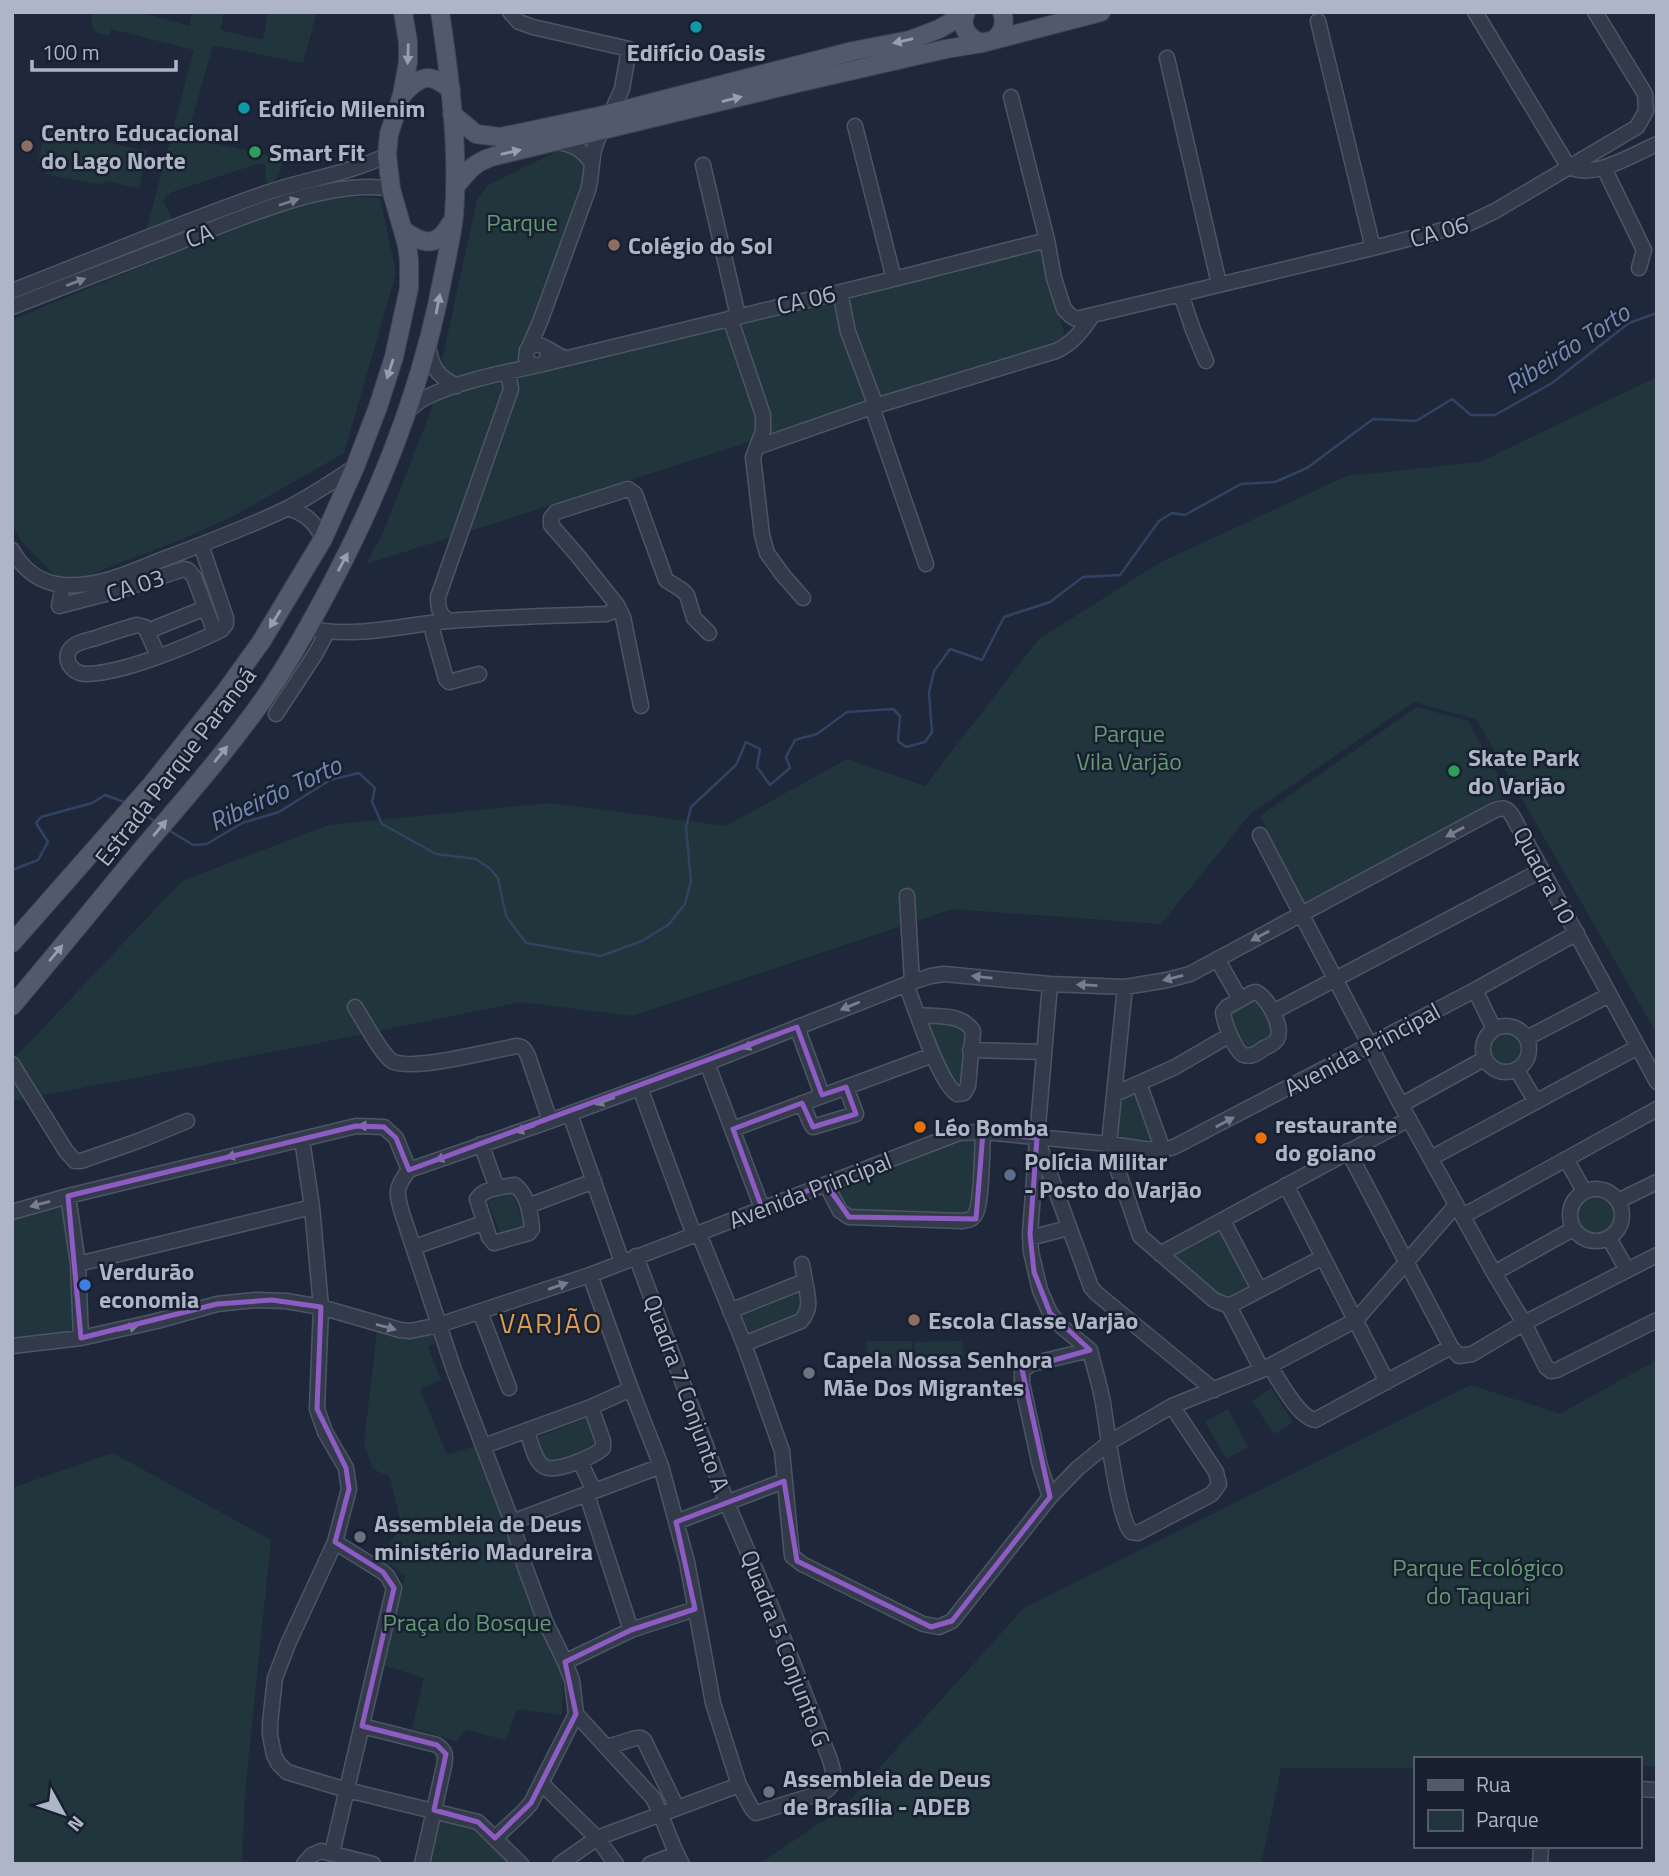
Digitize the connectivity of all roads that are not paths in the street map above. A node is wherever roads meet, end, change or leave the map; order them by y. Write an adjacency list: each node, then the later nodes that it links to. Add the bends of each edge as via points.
1 (403, 12): 15 (main road, Estrada Parque Paranoá, one-way to 15, via 408,62)
2 (440, 12): 13 (main road, Estrada Parque Paranoá)
3 (510, 12): 12 (street, via 533,27 629,49)
4 (1002, 12): 10 (main road, via 1003,29)
5 (1101, 12): 10 (main road)
6 (1475, 12): 28 (street)
7 (1595, 12): 14 (street)
8 (966, 13): 10 (main road, via 965,31 970,37); 18 (main road, one-way to 18, via 910,40)
9 (1318, 21): 35 (street)
10 (988, 41): 22 (main road, one-way to 10)
11 (1167, 58): 38 (street)
12 (622, 89): 18 (street); 19 (street)
13 (450, 90): 15 (main road, via 428,77); 20 (main road, Estrada Parque Paranoá)
14 (1645, 94): 17 (street); 28 (street, CA 06, via 1646,111 1637,127)
15 (402, 95): 25 (main road, Estrada Parque Paranoá)
16 (1011, 97): 34 (street)
17 (1657, 104)
18 (631, 108): 19 (main road)
19 (611, 113): 20 (main road, via 500,137 476,134)
20 (452, 114): 30 (main road, Estrada Parque Paranoá)
21 (855, 126): 37 (street)
22 (602, 131): 23 (main road); 26 (street)
23 (554, 142): 26 (street, via 572,145); 30 (main road, one-way to 23, via 484,159)
24 (1657, 144): 29 (street)
25 (387, 155): 31 (main road, Estrada Parque Paranoá); 39 (street, CA, via 342,173 269,192)
26 (591, 162): 46 (street, via 588,190 540,322)
27 (703, 165): 44 (street)
28 (1568, 166): 29 (street, via 1579,171); 35 (street, CA 06, via 1470,223)
29 (1604, 168): 36 (street, via 1644,250)
30 (455, 187): 32 (main road, Estrada Parque Paranoá)
31 (391, 189): 33 (main road, Estrada Parque Paranoá); 42 (street, CA, one-way to 31, via 301,198 339,189)
32 (454, 218): 33 (main road, via 432,242); 45 (main road, Estrada Parque Paranoá, one-way to 32)
33 (403, 230): 53 (main road, Estrada Parque Paranoá, one-way to 53, via 409,288 394,357)
34 (1047, 240): 37 (street, CA 06); 43 (street, CA 06, via 1064,309 1076,319)
35 (1373, 248): 38 (street, CA 06)
36 (1639, 268)
37 (894, 279): 40 (street, CA 06)
38 (1219, 284): 41 (street, CA 06)
39 (12, 291)
40 (840, 292): 44 (street, CA 06); 50 (street, via 848,332)
41 (1181, 294): 43 (street, CA 06); 47 (street)
42 (12, 307)
43 (1093, 316): 50 (street, via 1075,339 1056,351)
44 (734, 317): 46 (street, CA 06, via 565,358); 52 (street, via 763,415)
45 (428, 346): 49 (street, via 432,364); 51 (main road, Estrada Parque Paranoá)
46 (540, 354): 48 (street, CA 06)
47 (1206, 361)
48 (508, 372): 49 (street, CA 06); 63 (street, via 511,389 438,597 441,616)
49 (457, 386): 51 (street, CA 06, via 422,399)
50 (874, 406): 52 (street); 58 (street)
51 (408, 411): 65 (main road, Estrada Parque Paranoá, one-way to 51, via 360,531)
52 (757, 447): 60 (street, via 753,457 762,535 782,575)
53 (355, 467): 54 (street, CA 03); 55 (main road, Estrada Parque Paranoá)
54 (288, 508): 55 (street, via 312,520); 56 (street, CA 03)
55 (323, 539): 79 (main road, Estrada Parque Paranoá, one-way to 79, via 225,692 116,827)
56 (201, 545): 59 (street, CA 03, via 107,581); 68 (street, via 226,618 224,627)
57 (12, 550): 59 (street, CA 03, via 31,574)
58 (926, 564)
59 (63, 585): 62 (street, CA 03, via 60,606 184,569 194,577)
60 (803, 598)
61 (617, 605): 63 (street, via 606,614); 69 (street, via 551,525 551,518 556,512 628,489 635,494 666,580 687,595 694,618); 72 (street)
62 (205, 608): 66 (street, CA 03); 68 (street, CA 03)
63 (449, 621): 64 (street)
64 (432, 623): 67 (street); 71 (street, via 446,679)
65 (309, 628): 67 (street); 88 (main road, Estrada Parque Paranoá, one-way to 65, via 225,750)
66 (148, 631): 70 (street, CA 03); 70 (street, CA 03, via 137,625 76,644 68,662 75,672 86,674)
67 (327, 632): 73 (street)
68 (215, 633): 70 (street, CA 03)
69 (709, 633)
70 (158, 656)
71 (479, 674)
72 (641, 706)
73 (276, 714)
74 (1260, 835): 77 (street)
75 (1542, 870): 77 (street, Quadra 10, one-way to 77, via 1514,817 1506,808 1495,810); 78 (street, Quadra 10); 81 (street)
76 (907, 896): 82 (street)
77 (1302, 914): 80 (street, one-way to 80); 81 (street)
78 (1577, 933): 85 (street, Avenida Principal); 86 (street, Quadra 10)
79 (12, 943)
80 (1217, 959): 84 (street, one-way to 84, via 1190,974); 87 (street)
81 (1336, 979): 90 (street); 96 (street)
82 (907, 984): 83 (street, one-way to 82, via 944,974); 91 (street); 92 (street, one-way to 92)
83 (1050, 984): 84 (street, one-way to 83); 99 (street)
84 (1125, 987): 109 (street)
85 (1475, 990): 93 (street); 96 (street, Avenida Principal)
86 (1609, 995): 95 (street); 97 (street, Quadra 10)
87 (1240, 999): 90 (street, via 1259,993); 94 (street, via 1223,1012)
88 (12, 1006)
89 (355, 1007): 118 (street, via 393,1061 434,1062 521,1047)
90 (1273, 1012): 94 (street, via 1277,1040 1253,1055 1243,1055)
91 (918, 1015): 98 (street, via 962,1020 972,1031); 100 (street)
92 (797, 1027): 103 (street, one-way to 103); 110 (street)
93 (1494, 1029): 95 (street, via 1506,1025); 101 (street, via 1482,1047)
94 (1230, 1035): 106 (street)
95 (1527, 1038): 104 (street, via 1530,1050)
96 (1371, 1045): 113 (street); 125 (street, Avenida Principal, one-way to 96)
97 (1638, 1047): 105 (street, Quadra 10); 111 (street)
98 (970, 1050): 99 (street); 100 (street, via 967,1090 957,1094)
99 (1044, 1052): 121 (street)
100 (933, 1055): 107 (street)
101 (1484, 1059): 104 (street, via 1498,1072); 113 (street)
102 (12, 1063): 117 (street, via 77,1162)
103 (707, 1063): 108 (street); 119 (street)
104 (1517, 1070): 111 (street)
105 (1657, 1082)
106 (1139, 1083): 109 (street); 125 (street)
107 (846, 1087): 110 (street); 112 (street, via 856,1114 813,1127)
108 (640, 1088): 115 (street, one-way to 115); 147 (street)
109 (1115, 1094): 124 (street)
110 (822, 1095): 112 (street)
111 (1536, 1102): 127 (street)
112 (802, 1103): 119 (street)
113 (1401, 1105): 116 (street)
114 (1657, 1109): 128 (street)
115 (570, 1114): 118 (street); 130 (street)
116 (1409, 1119): 126 (street); 127 (street)
117 (187, 1121)
118 (550, 1121): 123 (street, one-way to 123)
119 (733, 1129): 140 (street)
120 (983, 1132): 121 (street, Avenida Principal); 132 (street, Avenida Principal, via 959,1133); 132 (street, via 979,1201 970,1220 849,1217 840,1211)
121 (1037, 1138): 124 (street, Avenida Principal); 145 (street); 148 (street)
122 (302, 1139): 129 (street, one-way to 122, via 396,1138 384,1127 356,1126); 136 (street, one-way to 136); 139 (street)
123 (481, 1144): 129 (street, one-way to 129); 134 (street)
124 (1109, 1144): 125 (street, Avenida Principal); 151 (street, via 1140,1236)
125 (1163, 1150)
126 (1348, 1151): 133 (street); 156 (street)
127 (1431, 1158): 141 (street)
128 (1566, 1159): 135 (street); 141 (street)
129 (409, 1170): 150 (street, via 396,1193)
130 (594, 1181): 138 (street); 155 (street)
131 (1657, 1182): 137 (street)
132 (826, 1184): 140 (street, Avenida Principal)
133 (1286, 1185): 143 (street); 154 (street)
134 (497, 1188): 138 (street, via 518,1187); 144 (street, via 477,1199)
135 (1584, 1191): 137 (street, via 1597,1188); 146 (street, via 1570,1208)
136 (68, 1196): 142 (street, one-way to 142); 157 (street)
137 (1618, 1201): 149 (street, via 1621,1222)
138 (528, 1206): 144 (street, via 531,1232 494,1243)
139 (312, 1208): 157 (street); 165 (street)
140 (762, 1208): 147 (street, Avenida Principal)
141 (1460, 1210): 156 (street); 160 (street)
142 (12, 1212)
143 (1223, 1221): 151 (street); 163 (street)
144 (483, 1223): 150 (street)
145 (1068, 1228): 148 (street); 181 (street, via 1096,1293)
146 (1573, 1229): 149 (street, via 1589,1241); 160 (street)
147 (696, 1234): 153 (street, Avenida Principal); 166 (street)
148 (1030, 1238): 176 (street, via 1034,1272 1050,1313)
149 (1609, 1238): 159 (street)
150 (414, 1247): 171 (street)
151 (1160, 1254): 164 (street, via 1214,1300)
152 (1657, 1255): 159 (street)
153 (636, 1256): 155 (street, Avenida Principal); 192 (street, Quadra 7 Conjunto A)
154 (1323, 1256): 163 (street); 168 (street)
155 (622, 1262): 161 (street, Avenida Principal)
156 (1407, 1262): 168 (street); 175 (street)
157 (78, 1264): 172 (street)
158 (802, 1264): 162 (street)
159 (1627, 1270): 170 (street)
160 (1494, 1273): 170 (street)
161 (590, 1275): 167 (street, Avenida Principal, one-way to 161); 180 (street)
162 (805, 1281): 166 (street); 173 (street, via 809,1306 802,1321)
163 (1259, 1289): 164 (street)
164 (1229, 1306): 177 (street)
165 (321, 1307): 171 (street, Avenida Principal, one-way to 171, via 400,1330); 172 (street, Avenida Principal, one-way to 165, via 236,1301 272,1300); 195 (street, via 317,1409 346,1468 349,1489)
166 (730, 1311): 173 (street)
167 (480, 1312): 171 (street, Avenida Principal); 179 (street)
168 (1356, 1320): 177 (street); 178 (street)
169 (1657, 1320): 170 (street, via 1551,1371)
170 (1524, 1324): 175 (street, via 1472,1354 1459,1356)
171 (439, 1325): 186 (street)
172 (81, 1338): 174 (street, Avenida Principal)
173 (744, 1344): 189 (street, via 782,1451)
174 (12, 1346)
175 (1451, 1347): 178 (street)
176 (1090, 1350): 185 (street); 191 (street, via 1031,1364 1022,1371)
177 (1266, 1368): 178 (street, via 1310,1420); 181 (street)
178 (1387, 1382)
179 (509, 1388)
180 (631, 1389): 183 (street); 188 (street)
181 (1214, 1390): 182 (street)
182 (1172, 1406): 185 (street); 185 (street, via 1219,1479 1212,1494 1138,1533 1131,1532)
183 (592, 1407): 184 (street); 187 (street, via 604,1448)
184 (527, 1431): 186 (street); 187 (street, via 544,1467 554,1469)
185 (1110, 1442): 191 (street)
186 (484, 1446): 193 (street)
187 (580, 1461): 190 (street)
188 (661, 1466): 190 (street); 194 (street)
189 (784, 1481): 191 (street, via 792,1556 939,1628 952,1621); 192 (street, Quadra 7 Conjunto A)
190 (591, 1493): 193 (street); 197 (street)
191 (1050, 1497)
192 (727, 1503): 194 (street); 203 (street, Quadra 5 Conjunto G, via 771,1606 834,1780 824,1792 763,1812 754,1811)
193 (512, 1522): 198 (street, via 539,1604)
194 (676, 1522): 196 (street)
195 (335, 1542): 200 (street, via 383,1572 394,1588); 204 (street, via 275,1678 270,1735 278,1763 287,1772)
196 (695, 1609): 197 (street); 203 (street, via 713,1703)
197 (631, 1630): 198 (street)
198 (565, 1662): 199 (street)
199 (576, 1714): 201 (street); 202 (street)
200 (362, 1726): 204 (street); 206 (street, via 437,1745 444,1751)
201 (607, 1747): 205 (street, via 644,1740); 207 (street, via 644,1786)
202 (541, 1783): 208 (street, via 531,1803); 209 (street)
203 (739, 1785): 205 (street)
204 (347, 1790): 206 (street); 210 (street)
205 (677, 1808): 207 (street)
206 (434, 1810): 208 (street, via 478,1822); 214 (street)
207 (661, 1814): 209 (street); 211 (street)
208 (495, 1838): 215 (street)
209 (597, 1838): 216 (street); 217 (street)
210 (332, 1853): 212 (street, via 312,1854); 213 (street)
211 (679, 1859): 218 (street)
212 (304, 1864)
213 (373, 1864)
214 (422, 1864)
215 (521, 1864)
216 (560, 1864)
217 (616, 1864)
218 (650, 1864)

